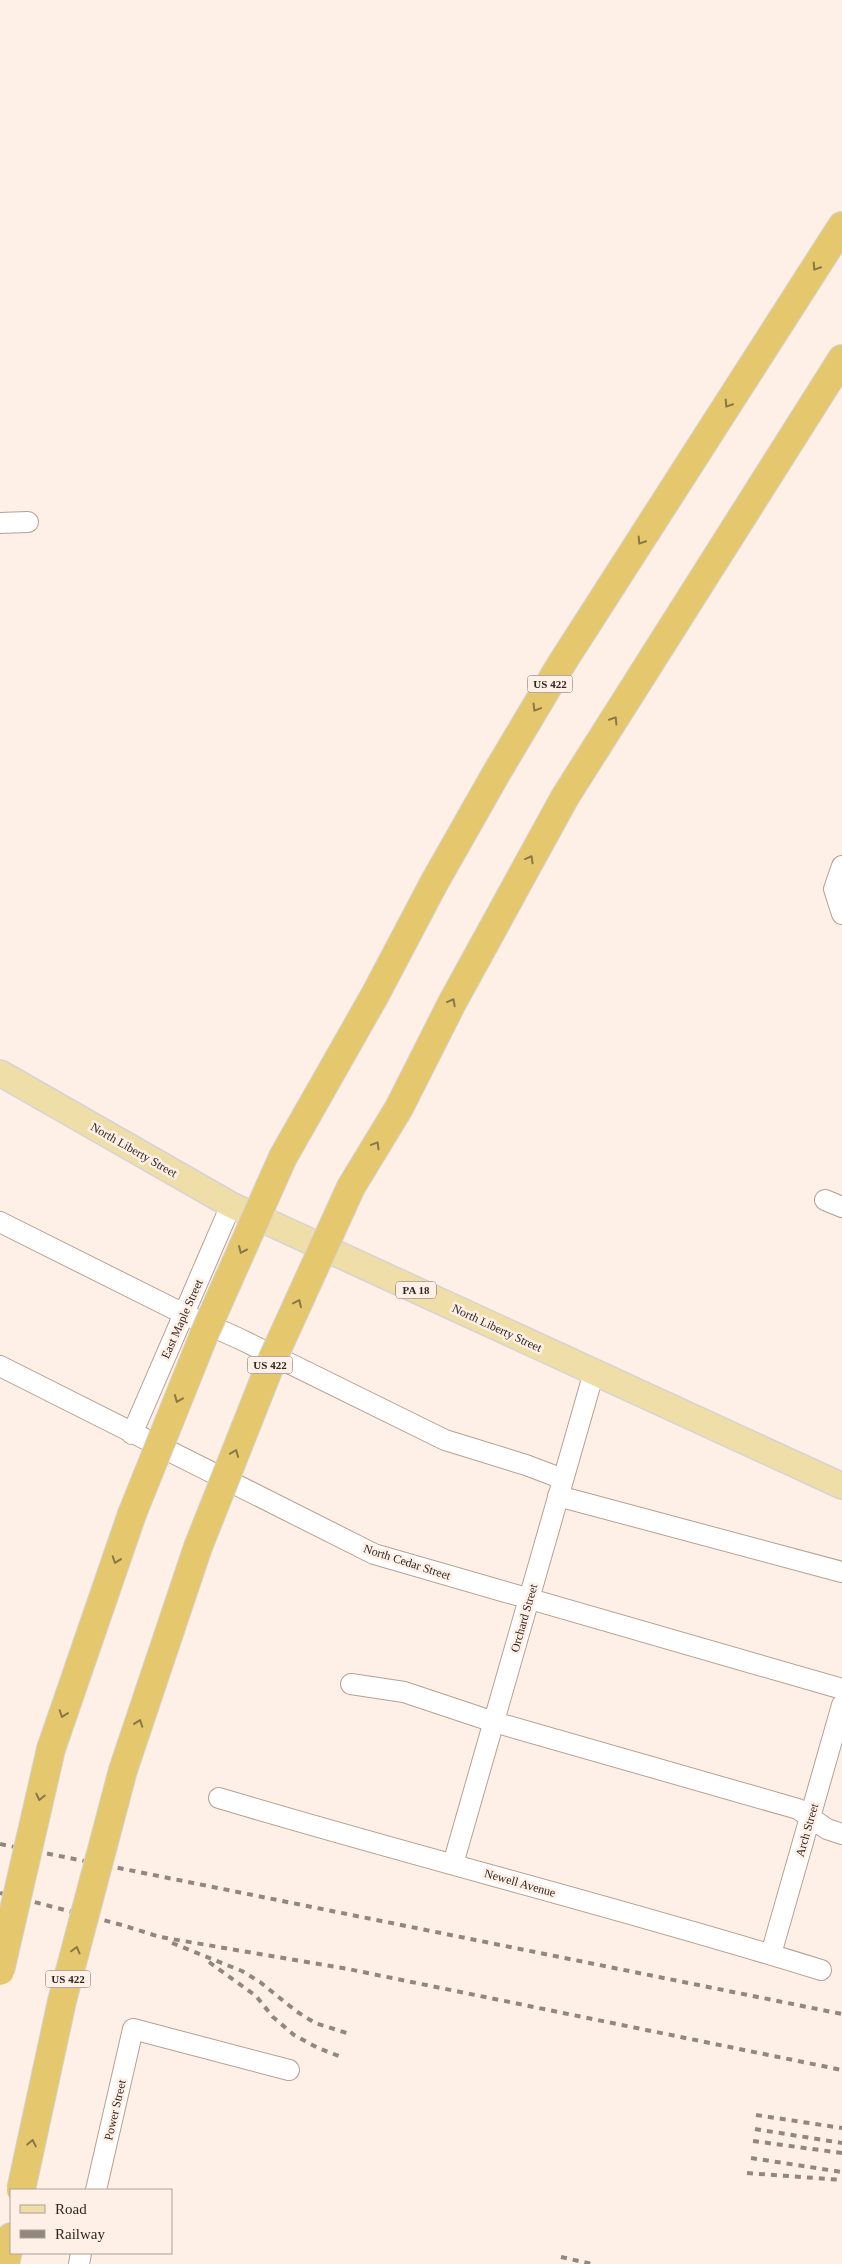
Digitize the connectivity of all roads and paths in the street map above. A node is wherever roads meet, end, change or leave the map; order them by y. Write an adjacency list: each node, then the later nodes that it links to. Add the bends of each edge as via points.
1 (842, 226): 28 (highway, US 422, one-way to 28, bridge, via 562,664 507,756 283,1157 206,1330 132,1514 51,1749)
2 (842, 359): 30 (highway, US 422, one-way to 2, bridge, via 62,2000 123,1770 198,1547 273,1358 351,1187 398,1108 565,797)
3 (28, 522): 4 (street)
4 (0, 523)
5 (842, 866): 6 (street, via 834,889)
6 (842, 914)
7 (0, 1074): 8 (main road, North Liberty Street / PA 18)
8 (232, 1205): 10 (street, East Maple Street); 12 (main road, North Liberty Street / PA 18)
9 (0, 1222): 10 (street)
10 (184, 1314): 13 (street, East Maple Street); 15 (street, via 445,1440 526,1465)
11 (0, 1366): 13 (street, North Cedar Street)
12 (594, 1372): 14 (main road, North Liberty Street / PA 18); 15 (street, Orchard Street)
13 (132, 1434): 17 (street, North Cedar Street, via 374,1554)
14 (842, 1486)
15 (561, 1488): 16 (street); 17 (street, Orchard Street)
16 (842, 1572)
17 (529, 1599): 19 (street, North Cedar Street); 21 (street, Orchard Street)
18 (351, 1684): 21 (street, via 404,1692)
19 (842, 1689)
20 (842, 1705): 23 (street, Arch Street)
21 (494, 1722): 23 (street, via 798,1808); 25 (street, Orchard Street)
22 (219, 1798): 25 (street, Newell Avenue)
23 (810, 1818): 24 (street); 26 (street, Arch Street)
24 (842, 1834)
25 (453, 1864): 26 (street, Newell Avenue)
26 (772, 1954): 27 (street, Newell Avenue)
27 (821, 1970)
28 (0, 1971)
29 (288, 2070): 31 (street, Power Street, via 133,2029)
30 (21, 2189)
31 (96, 2189)
32 (10, 2242): 33 (highway)
33 (6, 2264)

